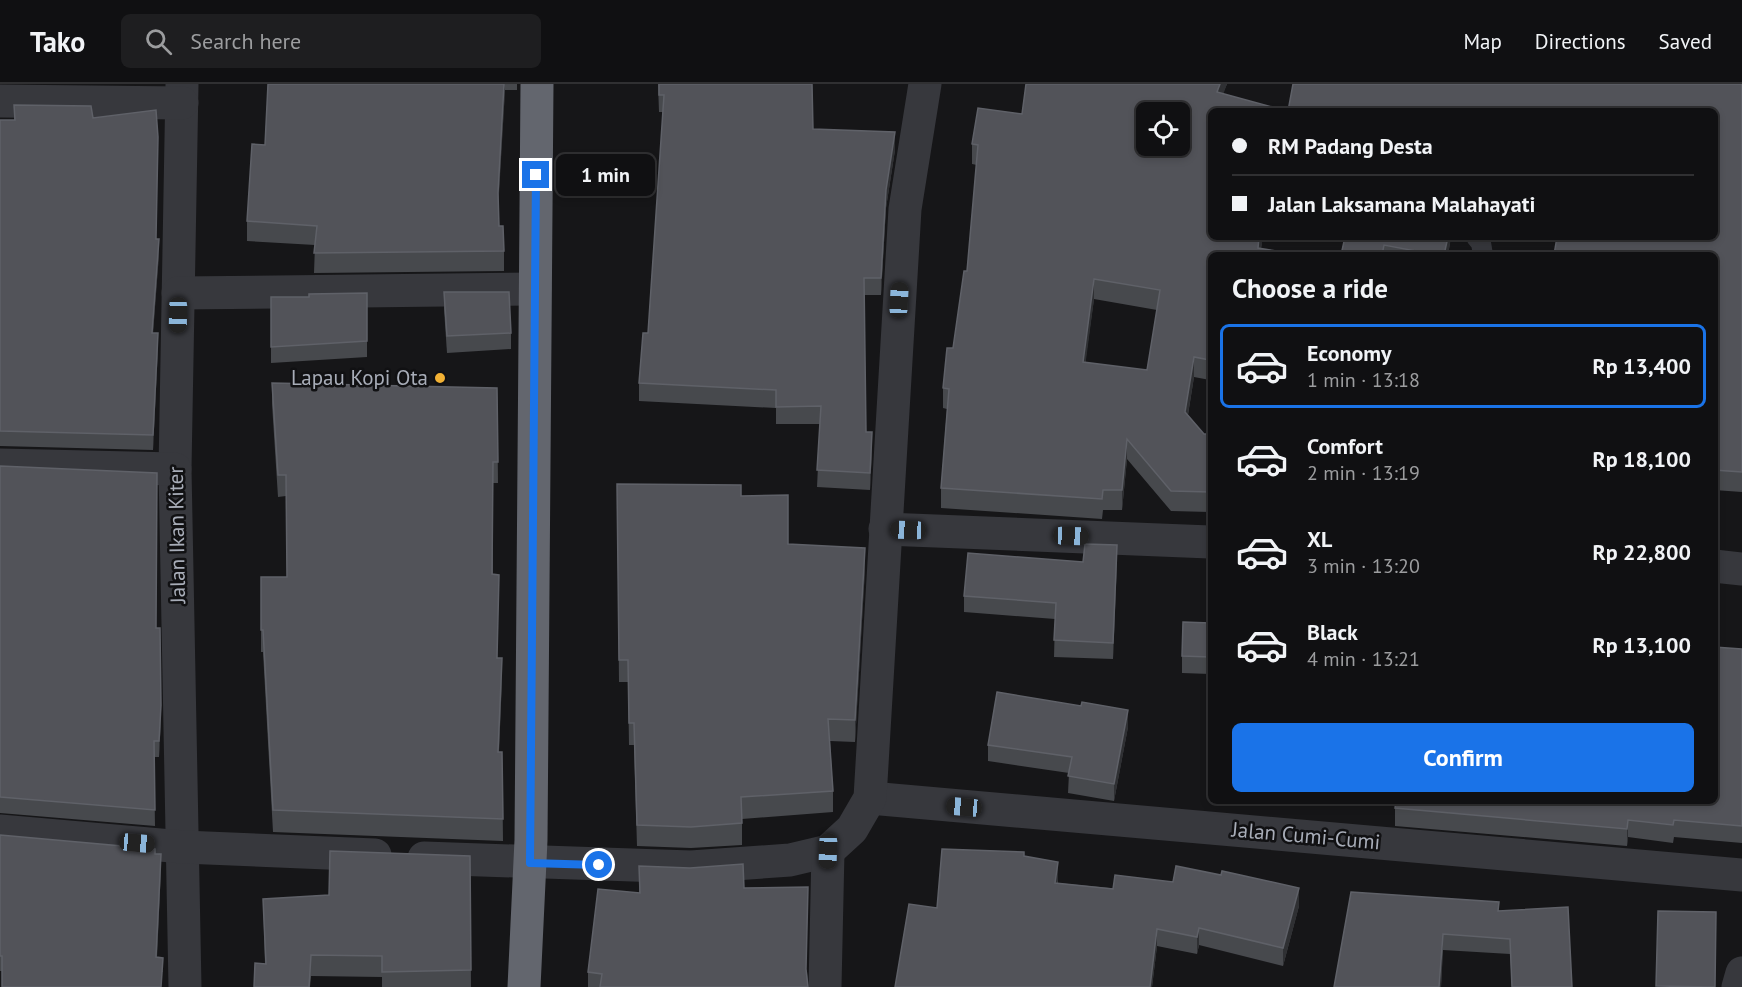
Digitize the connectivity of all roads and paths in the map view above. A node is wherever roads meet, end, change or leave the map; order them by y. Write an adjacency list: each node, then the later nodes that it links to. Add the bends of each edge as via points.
1 (537, 84): 5 (highway)
2 (925, 84): 9 (street, via 905,208)
3 (182, 93): 4 (street); 6 (street, Jalan Ikan Kiter)
4 (0, 101)
5 (535, 288): 6 (street); 17 (highway)
6 (178, 293): 8 (street, Jalan Ikan Kiter)
7 (0, 465): 8 (street)
8 (176, 469): 15 (street, Jalan Ikan Kiter)
9 (885, 529): 10 (street); 13 (street)
10 (1208, 542)
11 (1718, 566): 12 (street)
12 (1742, 569)
13 (870, 798): 16 (street, via 852,829); 18 (street, Jalan Cumi-Cumi)
14 (0, 831): 15 (street)
15 (183, 847): 17 (street); 20 (street, Jalan Ikan Kiter)
16 (828, 851): 17 (street, via 790,861 691,867); 22 (street)
17 (530, 863): 21 (highway)
18 (1742, 875)
19 (1742, 973): 23 (street)
20 (185, 987)
21 (524, 987)
22 (825, 987)
23 (1738, 987)

